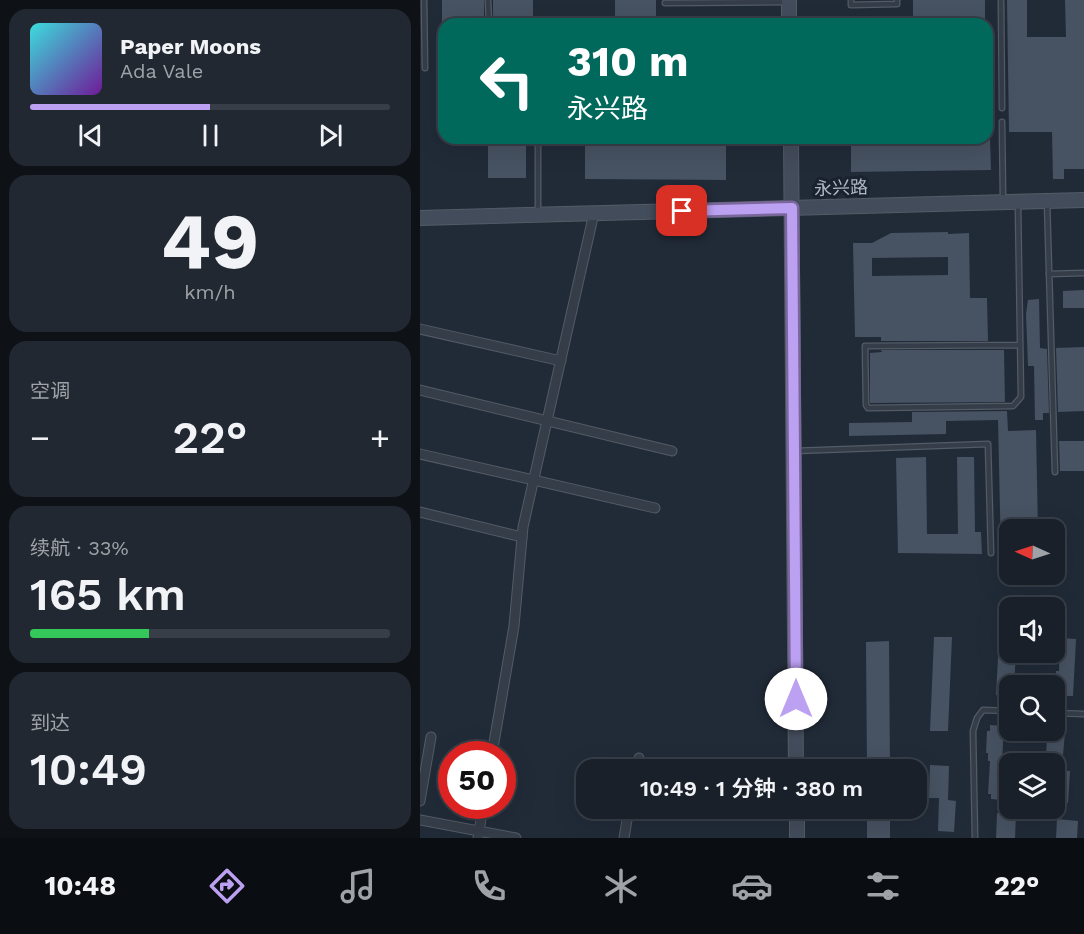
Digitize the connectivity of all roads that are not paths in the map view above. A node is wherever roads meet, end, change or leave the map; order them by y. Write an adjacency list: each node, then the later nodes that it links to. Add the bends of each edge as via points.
1 (424, 0): 10 (lane)
2 (488, 0): 8 (lane)
3 (851, 0): 4 (lane, via 851,5 897,4)
4 (897, 0)
5 (1001, 0): 11 (lane)
6 (789, 1): 7 (lane); 9 (main road)
7 (665, 3)
8 (489, 18)
9 (789, 18)
10 (425, 68)
11 (1002, 108)
12 (1002, 122): 17 (lane)
13 (538, 144): 21 (lane)
14 (791, 144): 19 (main road)
15 (1084, 200): 16 (main road, 永兴路)
16 (1047, 201): 18 (main road, 永兴路); 24 (lane)
17 (1003, 202): 18 (main road, 永兴路); 19 (main road, 永兴路)
18 (1018, 202): 26 (lane)
19 (792, 208): 20 (main road, 永兴路); 31 (main road)
20 (594, 213): 21 (main road, 永兴路); 27 (street)
21 (538, 214): 22 (main road, 永兴路)
22 (420, 218)
23 (1084, 273): 24 (lane)
24 (1049, 274): 33 (lane)
25 (420, 329): 27 (street)
26 (1020, 345): 26 (lane, via 1021,397 1013,406 866,405 865,346)
27 (561, 362): 29 (street)
28 (420, 390): 29 (street)
29 (547, 421): 30 (street); 34 (street)
30 (672, 451)
31 (794, 451): 38 (lane, via 988,444); 44 (main road)
32 (420, 454): 34 (street)
33 (1055, 472)
34 (534, 480): 35 (street); 37 (street)
35 (655, 508)
36 (420, 512): 37 (street)
37 (522, 537): 43 (street, via 514,626)
38 (991, 553)
39 (999, 711): 54 (lane, via 983,710 973,732)
40 (1065, 713): 41 (lane)
41 (1084, 714)
42 (431, 737): 45 (street)
43 (494, 741)
44 (796, 759)
45 (420, 801)
46 (481, 819): 50 (street)
47 (628, 819): 52 (street)
48 (797, 819): 53 (main road)
49 (420, 820): 50 (street)
50 (478, 835): 51 (street)
51 (516, 838)
52 (624, 838)
53 (797, 838)
54 (975, 838)

